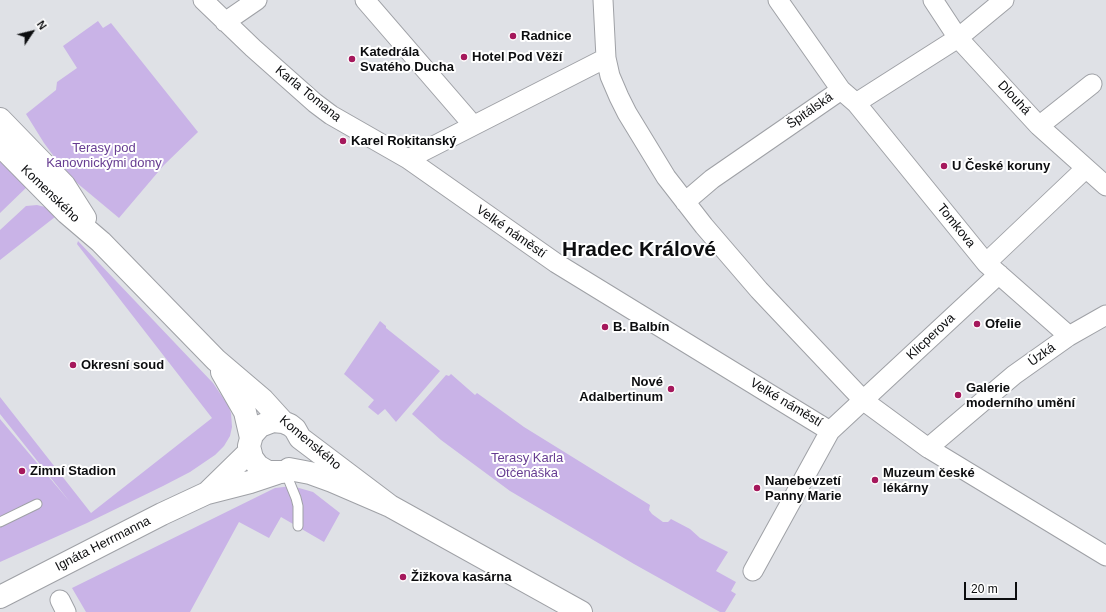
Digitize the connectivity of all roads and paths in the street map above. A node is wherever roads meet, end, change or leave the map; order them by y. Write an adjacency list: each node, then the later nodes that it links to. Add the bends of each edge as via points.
1 (203, 0): 8 (street, Karla Tomana)
2 (257, 0): 8 (street)
3 (364, 0): 15 (street)
4 (778, 0): 12 (street)
5 (933, 0): 9 (street, Dlouhá)
6 (1004, 0): 9 (street)
7 (604, 8): 10 (street)
8 (225, 22): 18 (street, Karla Tomana, via 331,115)
9 (958, 38): 13 (street); 16 (street, Dlouhá)
10 (606, 58): 15 (street); 21 (street, via 610,76 627,113 662,172)
11 (1092, 84): 16 (street)
12 (841, 90): 13 (street, Špitálská); 21 (street, Špitálská, via 712,180)
13 (856, 103): 23 (street, Tomkova)
14 (0, 119): 22 (street, Komenského, via 64,185)
15 (473, 125): 18 (street)
16 (1039, 126): 19 (street, Dlouhá)
17 (0, 145): 22 (street, Komenského, via 67,213)
18 (408, 159): 29 (street, Velké náměstí, via 556,263)
19 (1085, 169): 20 (street, Dlouhá); 23 (street, Klicperova)
20 (1106, 186)
21 (685, 202): 27 (street, via 759,290)
22 (101, 242): 26 (street, Komenského)
23 (992, 268): 25 (street, Tomkova); 27 (street, Klicperova)
24 (1106, 315): 25 (street, Úzká)
25 (1069, 336): 32 (street, Úzká, via 1014,375)
26 (216, 360): 28 (street, Komenského, via 263,400); 31 (street, Komenského, via 245,412)
27 (864, 401): 29 (street, Velké náměstí); 32 (street)
28 (283, 422): 30 (street, Komenského, via 292,426); 31 (street, via 273,421 262,425 254,431)
29 (830, 431): 40 (street)
30 (300, 438): 33 (street, via 300,458 296,464); 36 (street, Komenského)
31 (250, 444): 33 (street, via 252,458 258,466 265,471); 34 (street, Ignáta Herrmanna)
32 (928, 448): 39 (street)
33 (284, 471): 34 (street, Ignáta Herrmanna); 36 (street, Komenského, via 310,473); 38 (lane, via 296,498)
34 (207, 494): 41 (street, Ignáta Herrmanna)
35 (37, 504): 37 (lane)
36 (390, 506): 42 (street, Komenského)
37 (0, 522)
38 (298, 526)
39 (1106, 556)
40 (753, 571)
41 (0, 597)
42 (581, 612)

